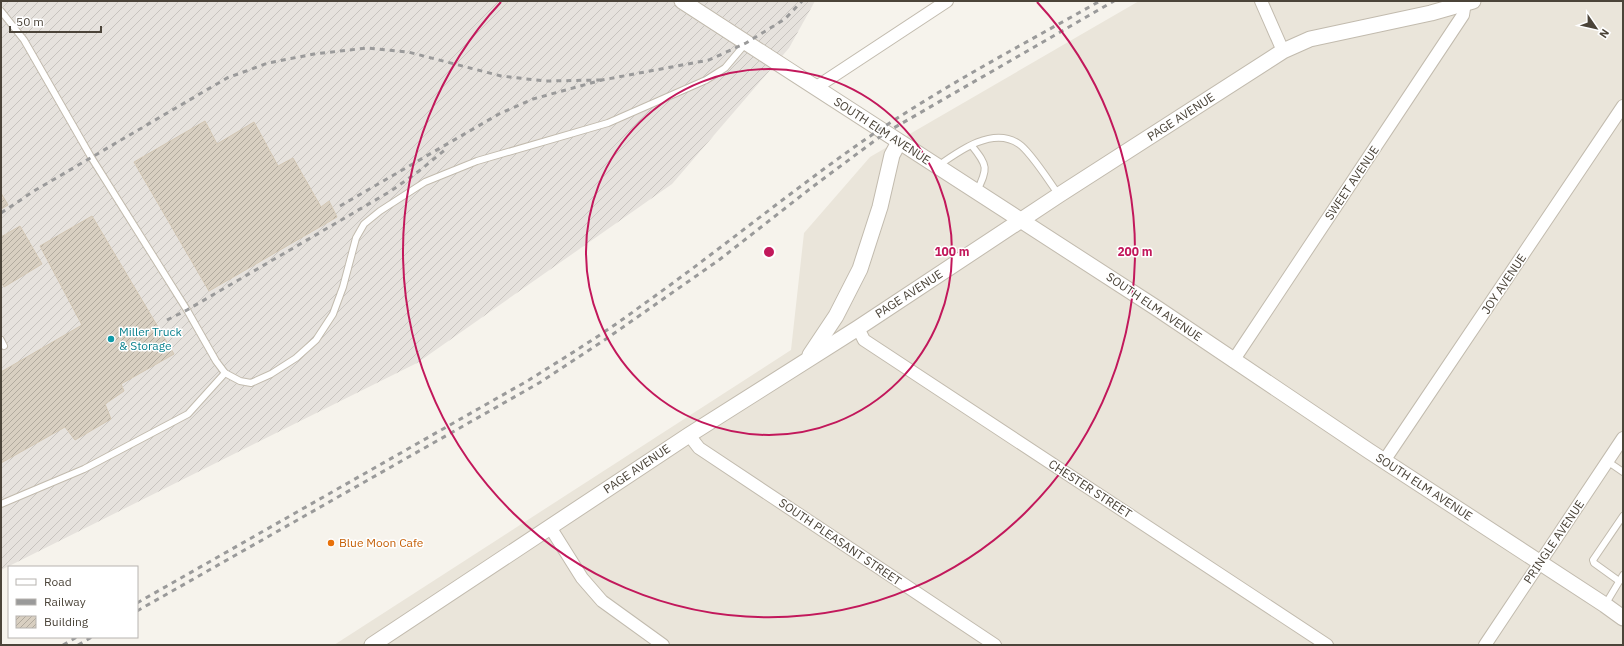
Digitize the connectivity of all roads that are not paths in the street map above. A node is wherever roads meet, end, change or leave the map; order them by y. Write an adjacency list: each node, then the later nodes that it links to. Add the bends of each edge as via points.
1 (682, 1): 6 (street, SOUTH ELM AVENUE, via 696,7)
2 (947, 1): 8 (street)
3 (1261, 1): 7 (street)
4 (1469, 2): 7 (street, PAGE AVENUE, via 1437,8 1431,13 1310,39); 18 (street, SWEET AVENUE, via 1463,15)
5 (1, 11): 19 (lane, via 24,40 91,157)
6 (746, 43): 8 (street, SOUTH ELM AVENUE); 19 (lane, via 725,68 706,80 652,105 608,123 477,161 425,182 364,224 356,238 333,314 316,340 296,358 251,383 240,381)
7 (1283, 51): 14 (street, PAGE AVENUE)
8 (815, 88): 10 (street, SOUTH ELM AVENUE)
9 (1623, 106): 22 (street, JOY AVENUE)
10 (899, 142): 12 (street, SOUTH ELM AVENUE); 17 (street, via 892,156 880,207 860,269 836,316)
11 (972, 146): 12 (lane); 13 (lane, via 983,160 985,173); 14 (lane, via 990,139 1013,140 1020,144)
12 (937, 166): 13 (street, SOUTH ELM AVENUE)
13 (977, 191): 15 (street, SOUTH ELM AVENUE)
14 (1060, 195): 15 (street, PAGE AVENUE)
15 (1022, 220): 16 (street, PAGE AVENUE); 18 (street, SOUTH ELM AVENUE)
16 (858, 328): 17 (street, PAGE AVENUE); 35 (street, CHESTER STREET, via 864,340)
17 (807, 360): 20 (street, PAGE AVENUE)
18 (1233, 361): 22 (street, SOUTH ELM AVENUE)
19 (225, 373): 25 (lane, via 188,414 84,469)
20 (689, 435): 27 (street, PAGE AVENUE); 34 (street, SOUTH PLEASANT STREET, via 699,448)
21 (1623, 438): 23 (street, PRINGLE AVENUE)
22 (1384, 461): 28 (street, SOUTH ELM AVENUE)
23 (1607, 461): 24 (lane); 28 (street, PRINGLE AVENUE)
24 (1623, 472)
25 (1, 504)
26 (1623, 516): 29 (lane, via 1593,560)
27 (550, 527): 32 (street, PAGE AVENUE); 33 (street, via 582,578 602,600)
28 (1540, 563): 30 (street, SOUTH ELM AVENUE); 36 (street, PRINGLE AVENUE)
29 (1621, 578): 30 (lane)
30 (1605, 605): 31 (street, SOUTH ELM AVENUE)
31 (1623, 618)
32 (372, 645)
33 (663, 645)
34 (995, 645)
35 (1327, 645)
36 (1485, 645)

